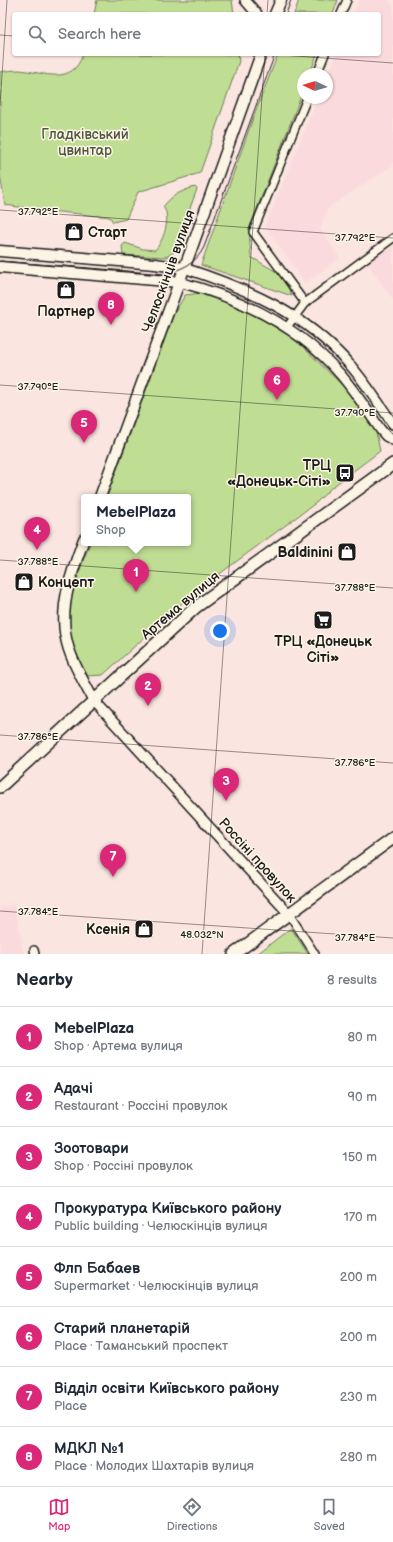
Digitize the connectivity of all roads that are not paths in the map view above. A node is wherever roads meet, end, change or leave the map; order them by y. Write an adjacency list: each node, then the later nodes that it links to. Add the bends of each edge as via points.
1 (245, 0): 4 (street)
2 (281, 0): 5 (main road)
3 (347, 0): 6 (street)
4 (255, 12)
5 (276, 12)
6 (342, 12)
7 (260, 56): 14 (main road, Челюскінців вулиця)
8 (324, 56): 9 (street)
9 (319, 68)
10 (305, 104): 16 (street, via 253,232)
11 (393, 238): 16 (street)
12 (0, 251): 14 (main road)
13 (0, 267): 15 (main road)
14 (184, 268): 15 (main road, Челюскінців вулиця); 17 (street, via 248,291)
15 (179, 282): 18 (street, via 231,298); 22 (main road, Челюскінців вулиця)
16 (305, 303): 17 (street)
17 (295, 316): 18 (street); 19 (street, via 349,364)
18 (287, 327): 20 (street, via 329,362 383,433)
19 (393, 424)
20 (393, 440)
21 (393, 464): 24 (main road, Артема вулиця, via 196,607)
22 (101, 494)
23 (81, 546): 24 (main road, via 66,592 64,622 70,654)
24 (94, 701): 25 (main road, Артема вулиця); 27 (street, Россіні провулок)
25 (0, 787)
26 (393, 838): 27 (main road)
27 (289, 914): 28 (main road); 29 (street, Россіні провулок)
28 (234, 954)
29 (315, 954)

